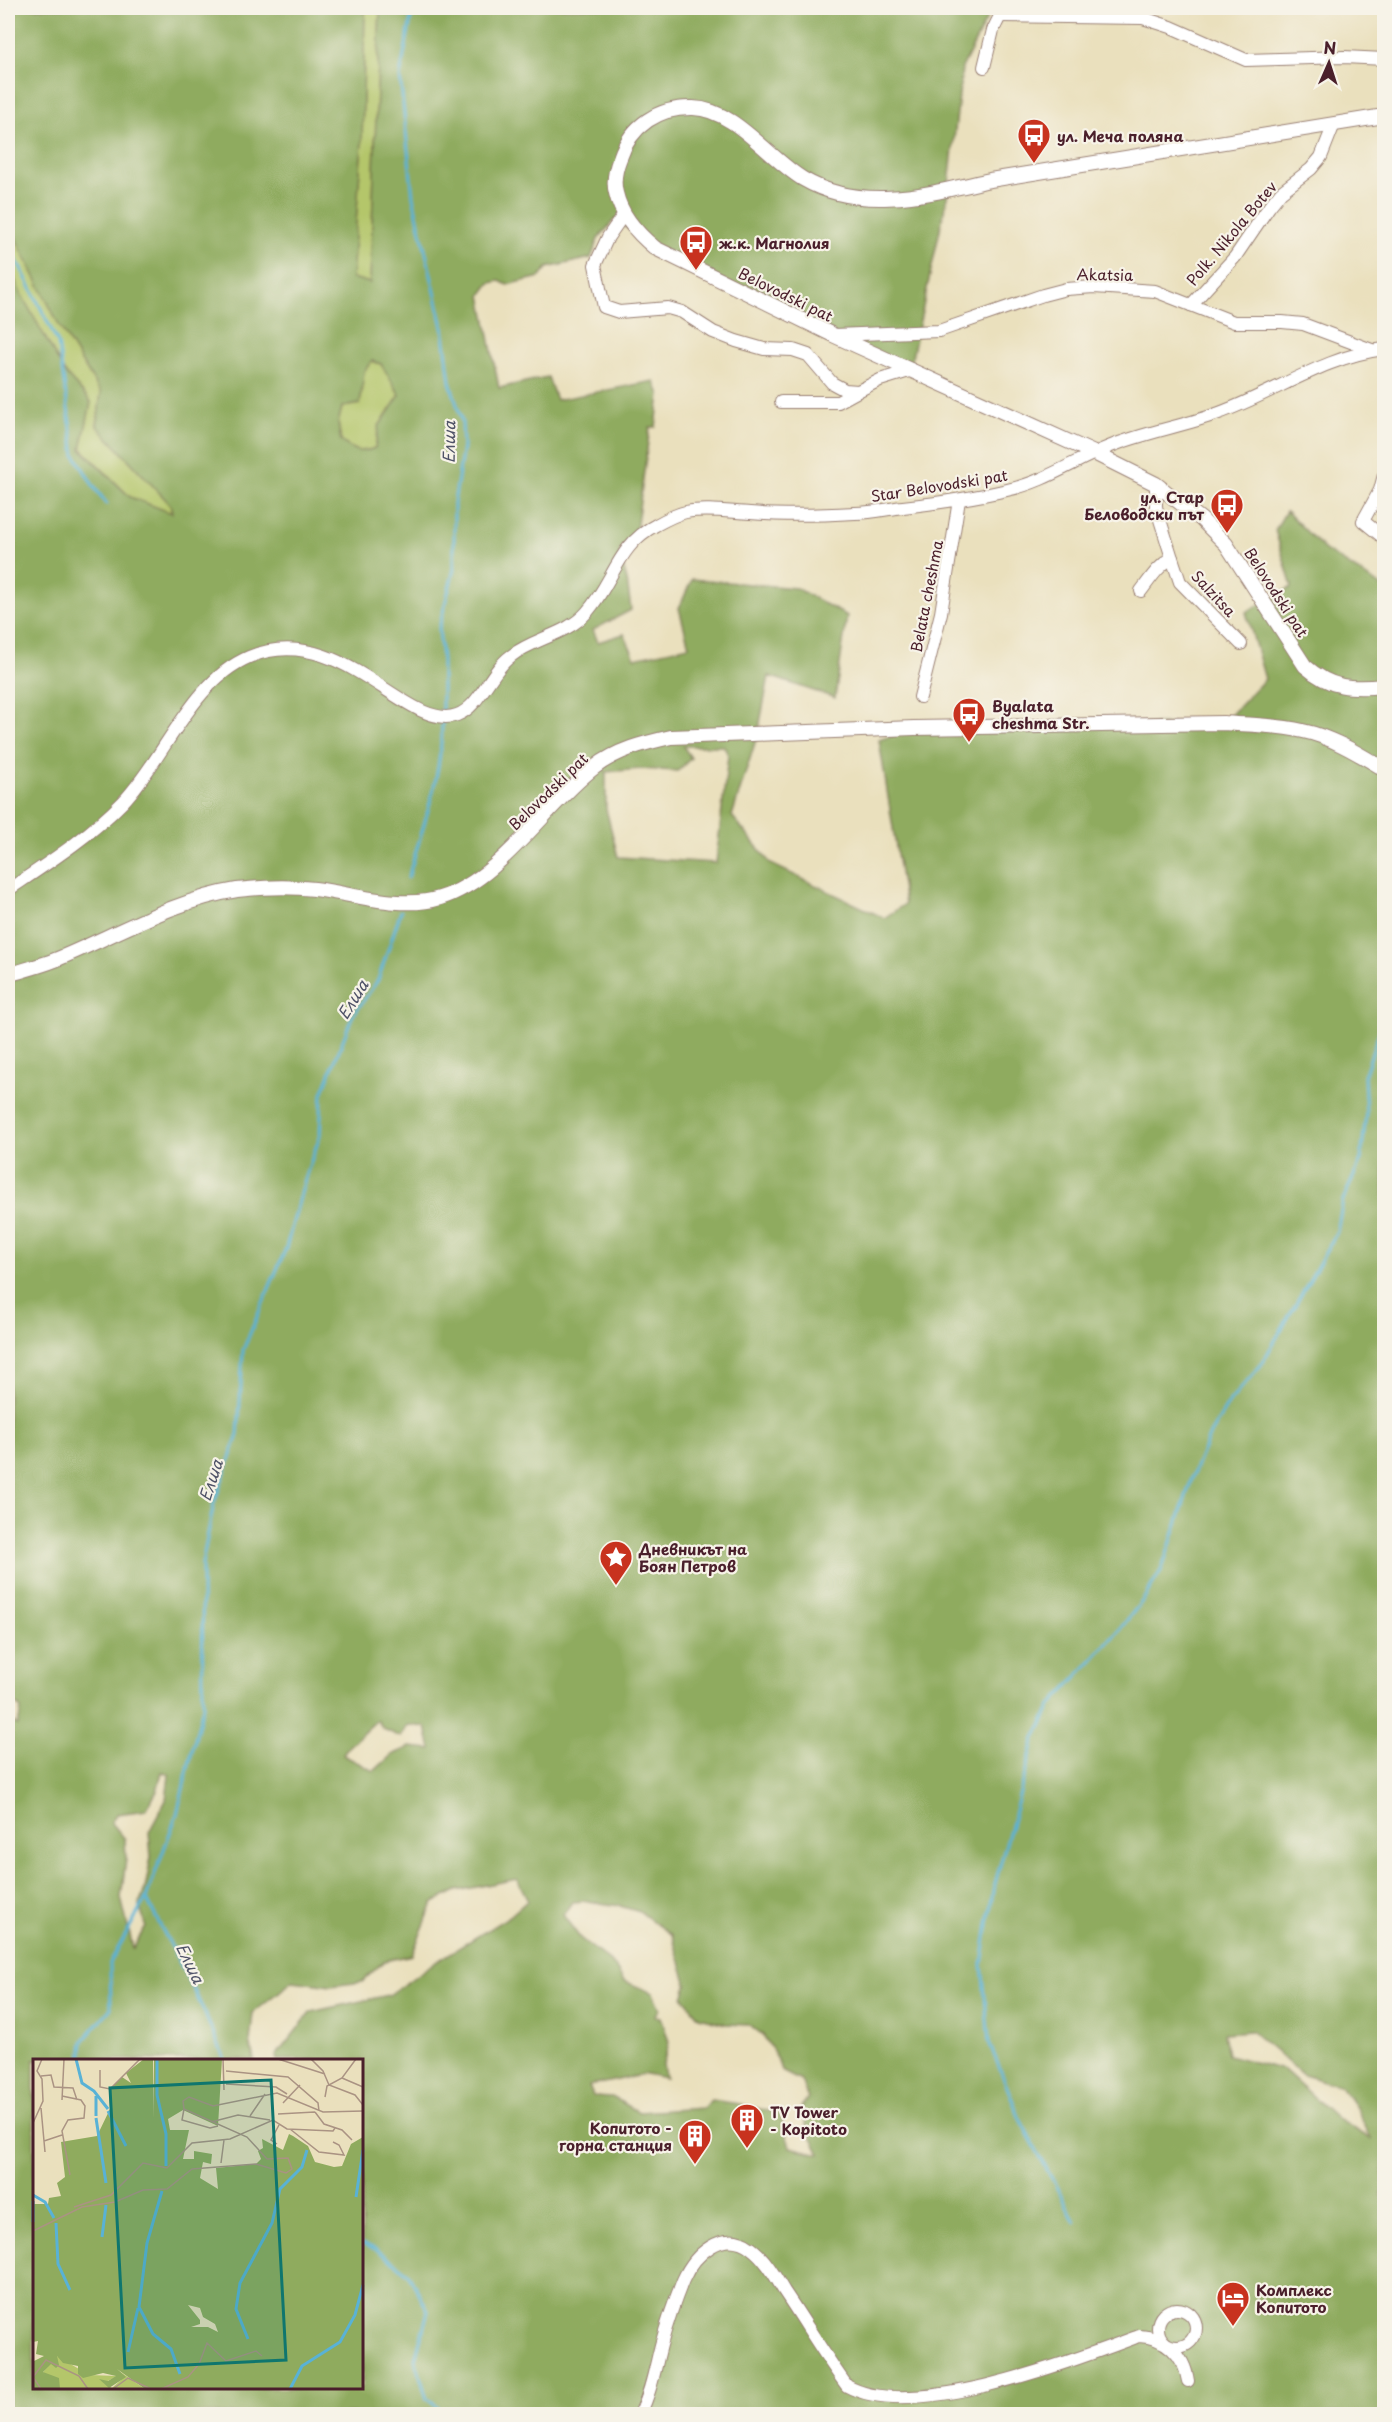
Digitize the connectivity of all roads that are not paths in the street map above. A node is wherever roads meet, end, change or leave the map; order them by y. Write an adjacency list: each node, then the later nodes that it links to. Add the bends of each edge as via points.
1 (1002, 12): 2 (street, via 1143,18 1246,60); 3 (street)
2 (1384, 59)
3 (984, 67)
4 (1384, 116): 5 (street, Belovodski pat)
5 (1334, 124): 6 (street, Belovodski pat, via 881,200 835,193 803,179 725,117 696,108 675,109 644,121 624,146 616,169 615,193); 7 (street, Polk. Nikola Botev, via 1321,157 1281,192 1235,257)
6 (624, 214): 8 (street, Belovodski pat, via 638,234 655,248); 11 (street, via 595,265 604,307 619,312 668,308 682,312 713,332 736,340 764,349 808,355 832,383)
7 (1191, 305): 8 (street, Akatsia, via 1155,291 1066,289 939,331); 9 (street, Akatsia, via 1234,322 1303,324)
8 (833, 335): 10 (street, Belovodski pat)
9 (1379, 350): 13 (street, Star Belovodski pat, via 1351,355 1220,413)
10 (909, 371): 11 (street); 13 (street, Belovodski pat)
11 (858, 391): 12 (street, via 838,402)
12 (781, 402)
13 (1096, 454): 15 (street, Belovodski pat); 16 (street, Star Belovodski pat, via 1031,484)
14 (1384, 475): 17 (street, via 1363,518)
15 (1156, 484): 18 (street, Salzitsa, via 1156,507); 21 (street, Belovodski pat, via 1226,544 1305,666 1319,678 1345,688)
16 (959, 500): 22 (street, Belata cheshma, via 941,613); 24 (street, Star Belovodski pat, via 860,513 685,512 655,525 630,543 593,605 580,619 512,655 470,707 457,716 443,717 406,702 319,652 281,649 250,656 216,679 124,801 62,854)
17 (1384, 538)
18 (1172, 558): 19 (street, via 1162,564); 20 (street, Salzitsa, via 1180,582)
19 (1142, 591)
20 (1241, 644)
21 (1384, 686)
22 (920, 697)
23 (1384, 769): 25 (street, Belovodski pat, via 1350,748 1305,731 1223,723 670,737 645,743 596,766 473,883 440,898 413,902 314,889 238,890 162,913)
24 (8, 890)
25 (8, 975)
26 (1161, 2318): 27 (street); 28 (street, via 1171,2310 1190,2314 1196,2325); 29 (street, via 1158,2330)
27 (1138, 2336): 29 (street); 30 (street, via 953,2403 926,2406 877,2401 847,2386 753,2249 740,2242 726,2241 702,2252 684,2278)
28 (1190, 2342): 29 (street, via 1180,2347); 29 (street, via 1187,2375 1179,2356)
29 (1168, 2345)
30 (640, 2415)

